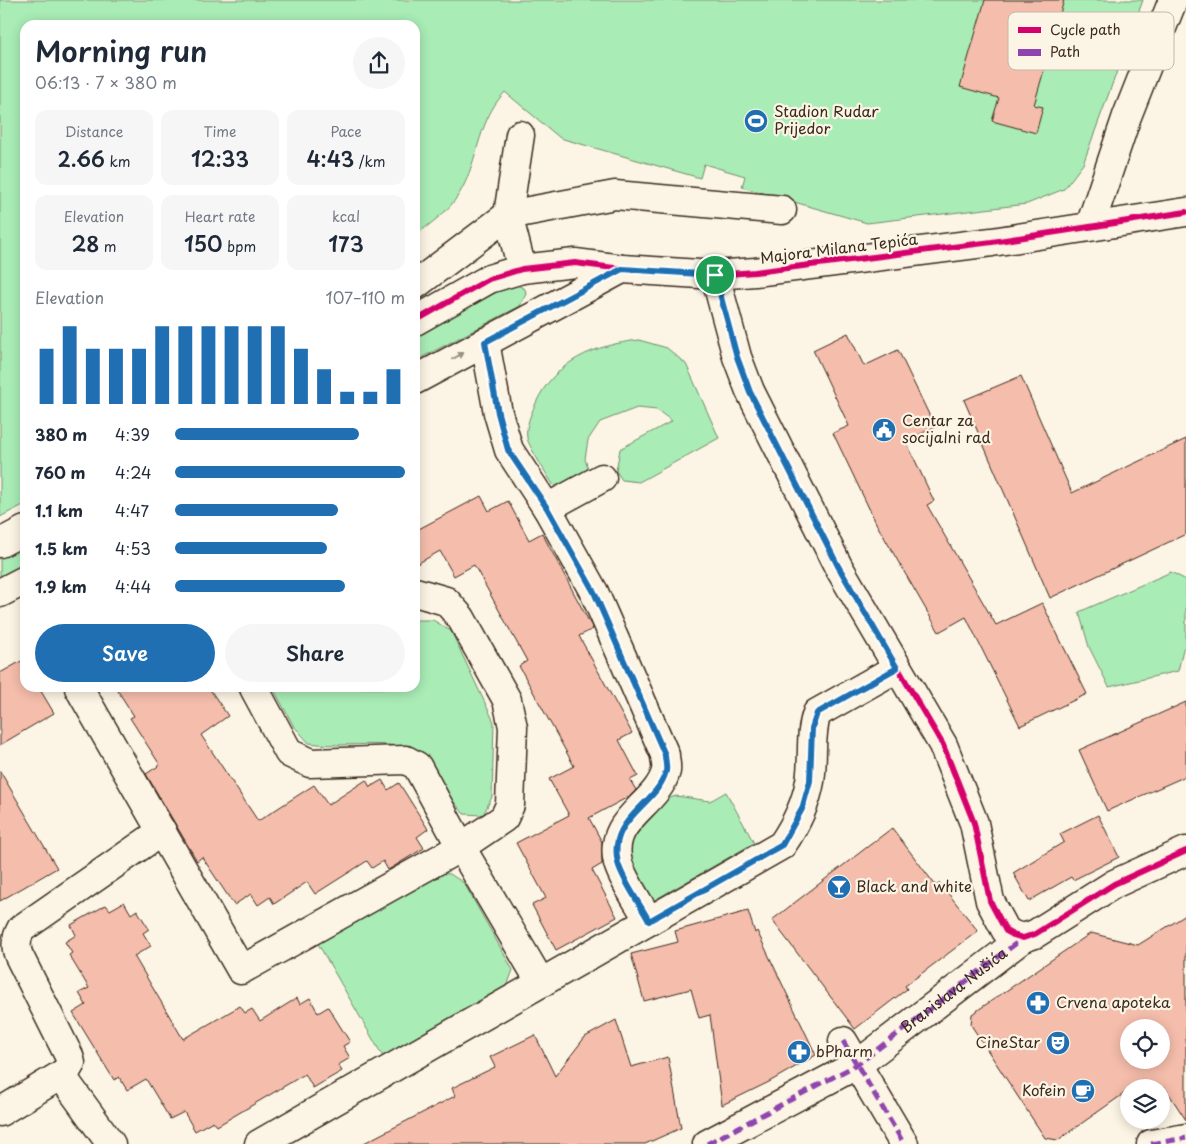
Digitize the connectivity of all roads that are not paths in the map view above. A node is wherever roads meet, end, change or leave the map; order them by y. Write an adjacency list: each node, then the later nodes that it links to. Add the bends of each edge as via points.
1 (1173, 0): 2 (street)
2 (1168, 12)
3 (1145, 70): 8 (street)
4 (520, 135): 7 (street)
5 (782, 210): 7 (street, via 615,195)
6 (1186, 212): 8 (street, Majora Milana Tepića)
7 (508, 215): 9 (street); 12 (street)
8 (1090, 226): 11 (street, Majora Milana Tepića, via 992,242)
9 (522, 269): 10 (street, Majora Milana Tepića, via 575,263); 13 (street, Majora Milana Tepića, via 489,279)
10 (622, 269): 11 (street, Majora Milana Tepića); 14 (street)
11 (715, 275): 21 (street, via 750,392 838,566)
12 (420, 281)
13 (420, 318)
14 (485, 342): 15 (street, one-way to 14); 17 (street, via 508,450)
15 (420, 377)
16 (602, 478): 17 (street)
17 (547, 508): 27 (street, via 594,592 665,755 666,770 623,825 618,845 618,865)
18 (20, 533): 19 (street)
19 (0, 543)
20 (420, 593): 25 (street, via 446,601 461,618 507,700 514,727 510,806 504,818)
21 (897, 668): 27 (street, via 817,713 812,728 810,781 802,809 782,845); 28 (street, via 943,745 974,823 990,901 1006,931)
22 (81, 692): 24 (street)
23 (256, 692): 25 (street, via 289,752 299,759 310,762 406,760 417,766)
24 (162, 831): 25 (street, via 242,970); 32 (street, via 21,929 18,936 16,949 19,956 70,1056 71,1063)
25 (461, 847): 29 (street)
26 (1186, 851): 28 (street, Branislava Nušića, via 1114,884 1036,934)
27 (649, 921): 29 (street)
28 (1023, 938): 31 (street, Branislava Nušića)
29 (541, 983): 36 (street)
30 (843, 1041): 31 (street)
31 (858, 1064): 37 (street, Branislava Nušića); 38 (street)
32 (61, 1075): 33 (street); 35 (street)
33 (0, 1112)
34 (1186, 1138): 39 (street)
35 (111, 1144)
36 (258, 1144)
37 (707, 1144)
38 (904, 1144)
39 (1151, 1144)

